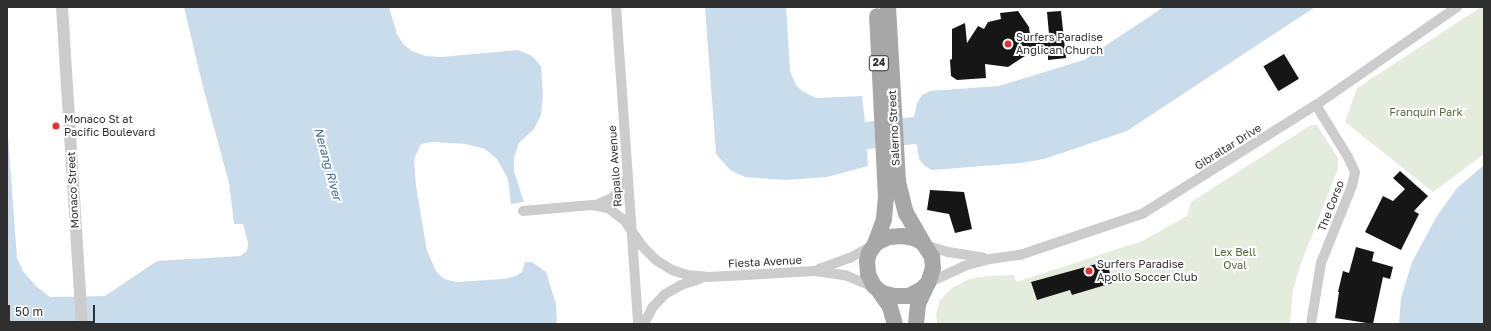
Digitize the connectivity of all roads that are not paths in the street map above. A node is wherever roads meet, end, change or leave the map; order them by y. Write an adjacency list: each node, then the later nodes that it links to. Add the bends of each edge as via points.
1 (62, 7): 20 (street, Monaco Street)
2 (616, 7): 9 (street, Rapallo Avenue)
3 (876, 7): 7 (main road, Salerno Street / 24)
4 (888, 7): 7 (main road, Salerno Street / 24)
5 (1457, 7): 6 (street, Gibraltar Drive)
6 (1316, 105): 15 (street, Gibraltar Drive, via 1142,214 1020,255); 25 (street, The Corso, via 1355,172 1352,186 1321,263)
7 (888, 118): 8 (main road, Salerno Street / 24)
8 (889, 148): 13 (main road, Salerno Street / 24, via 904,208); 14 (main road, Salerno Street / 24, via 886,204 882,226)
9 (628, 177): 10 (street, via 612,198); 12 (street, Rapallo Avenue)
10 (592, 206): 11 (street); 12 (street, Fiesta Avenue, via 604,207 615,212)
11 (523, 210)
12 (631, 228): 17 (street, Fiesta Avenue, via 648,253 666,267 687,275); 21 (street, Rapallo Avenue)
13 (924, 244): 14 (main road, via 914,238 902,236 886,238); 15 (street, Gibraltar Drive, via 948,252); 18 (main road, 24, via 933,263)
14 (874, 245): 16 (street, Fiesta Avenue, via 850,258); 19 (main road, 24, via 866,264 869,278)
15 (990, 258): 18 (street, Gibraltar Drive, via 954,269)
16 (815, 271): 17 (street, Fiesta Avenue); 19 (street, Fiesta Avenue, via 851,277)
17 (716, 276): 22 (street, Fiesta Avenue, via 690,282 670,291 655,304)
18 (927, 284): 19 (main road, via 918,292 906,296 894,296); 24 (main road, 24, via 918,304)
19 (878, 290): 23 (main road, 24, via 890,307)
20 (82, 324)
21 (638, 324)
22 (644, 324)
23 (895, 324)
24 (916, 324)
25 (1311, 324)

